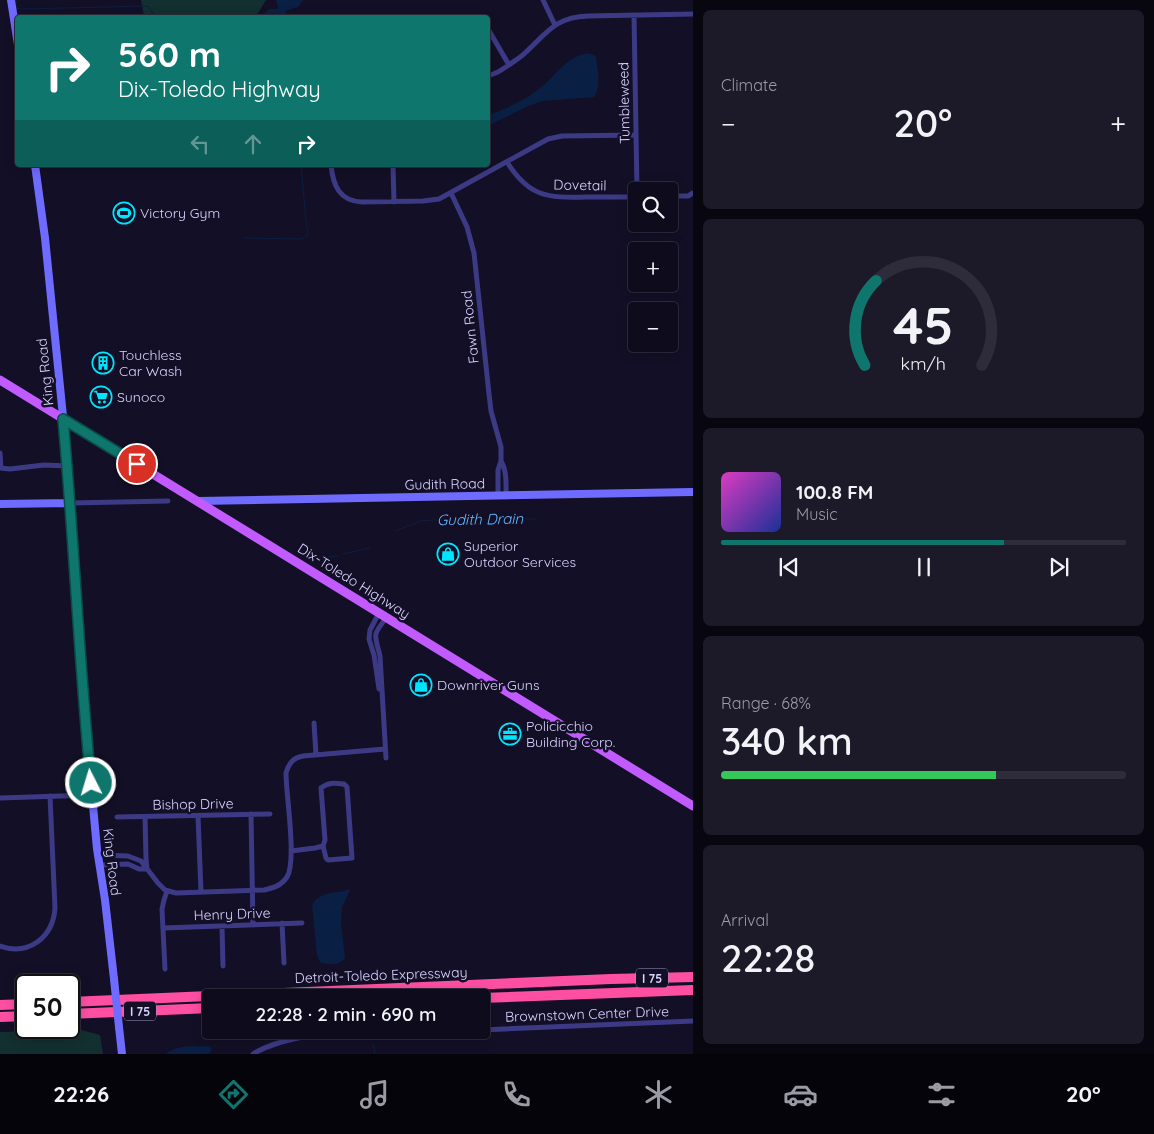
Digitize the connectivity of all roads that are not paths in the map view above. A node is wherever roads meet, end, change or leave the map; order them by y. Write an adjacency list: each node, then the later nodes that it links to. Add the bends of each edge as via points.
1 (11, 0): 6 (main road)
2 (542, 0): 5 (street)
3 (693, 14): 4 (street)
4 (634, 15): 5 (street, via 581,16); 10 (street, Tumbleweed)
5 (554, 25): 8 (street)
6 (15, 26)
7 (490, 32): 8 (street)
8 (509, 65): 9 (street)
9 (490, 75)
10 (636, 135): 11 (street, via 557,137); 15 (street, Tumbleweed)
11 (507, 162): 16 (street); 19 (street, Dovetail, via 525,185 545,195 563,198)
12 (35, 167): 22 (main road, King Road)
13 (331, 167): 20 (street, via 335,186 348,200)
14 (393, 167): 20 (street)
15 (636, 182)
16 (451, 193): 20 (street, via 430,201); 27 (street, Fawn Road, via 467,227 474,253 489,394 505,474)
17 (678, 196): 18 (street)
18 (691, 196)
19 (628, 197)
20 (394, 202)
21 (0, 380): 22 (main road, Dix-Toledo Highway)
22 (63, 419): 24 (main road, King Road); 29 (main road, Dix-Toledo Highway)
23 (0, 453): 25 (street)
24 (68, 466): 25 (street); 30 (main road, King Road)
25 (1, 468)
26 (693, 492): 27 (main road, Gudith Road)
27 (502, 495): 29 (main road, Gudith Road)
28 (168, 501): 30 (street)
29 (198, 501): 32 (main road, Dix-Toledo Highway)
30 (71, 503): 31 (main road); 38 (main road, King Road)
31 (0, 504)
32 (383, 615): 33 (street, via 375,636); 33 (street, via 370,630 369,639); 41 (main road, Dix-Toledo Highway)
33 (377, 654): 35 (street)
34 (314, 722): 36 (street)
35 (385, 749): 36 (street); 37 (street)
36 (316, 755): 48 (street, via 294,759 286,773)
37 (386, 758)
38 (92, 795): 39 (street); 49 (main road, King Road)
39 (50, 796): 40 (street); 60 (street, via 53,922 43,937 28,947 12,949)
40 (0, 798)
41 (693, 806)
42 (251, 814): 43 (street, Bishop Drive); 44 (street, Bishop Drive); 52 (street)
43 (270, 814)
44 (198, 816): 46 (street, Bishop Drive); 54 (street)
45 (117, 817): 46 (street, Bishop Drive)
46 (145, 817): 51 (street)
47 (323, 846): 47 (street, via 321,788 332,783 344,784 347,787 352,858 328,860); 48 (street)
48 (292, 851): 52 (street, via 290,870 284,882 271,889)
49 (98, 855): 50 (main road, King Road); 51 (street, via 128,856 141,862)
50 (100, 865): 51 (street, via 128,864); 81 (main road, King Road, bridge)
51 (147, 870): 53 (street)
52 (253, 890): 54 (street); 56 (street)
53 (167, 891): 54 (street); 59 (street, via 162,909)
54 (201, 892)
55 (302, 923): 57 (street, Henry Drive)
56 (253, 924): 57 (street, Henry Drive); 58 (street, Henry Drive)
57 (282, 924): 61 (street)
58 (222, 926): 59 (street, Henry Drive); 62 (street)
59 (163, 928): 63 (street)
60 (0, 946)
61 (284, 963)
62 (223, 966)
63 (164, 969)
64 (693, 971): 66 (highway)
65 (693, 977): 66 (highway, Detroit-Toledo Expressway / I 75)
66 (611, 979): 71 (highway, Detroit-Toledo Expressway / I 75)
67 (693, 990): 68 (highway, I 75)
68 (624, 993): 69 (highway); 70 (highway, I 75)
69 (693, 995)
70 (490, 998)
71 (80, 1002)
72 (15, 1004): 73 (highway)
73 (0, 1005)
74 (202, 1008): 75 (highway, I 75)
75 (80, 1014)
76 (15, 1016): 77 (highway)
77 (0, 1017)
78 (693, 1022): 79 (street, Brownstown Center Drive)
79 (490, 1030)
80 (293, 1039): 82 (street)
81 (122, 1054)
82 (253, 1054)

